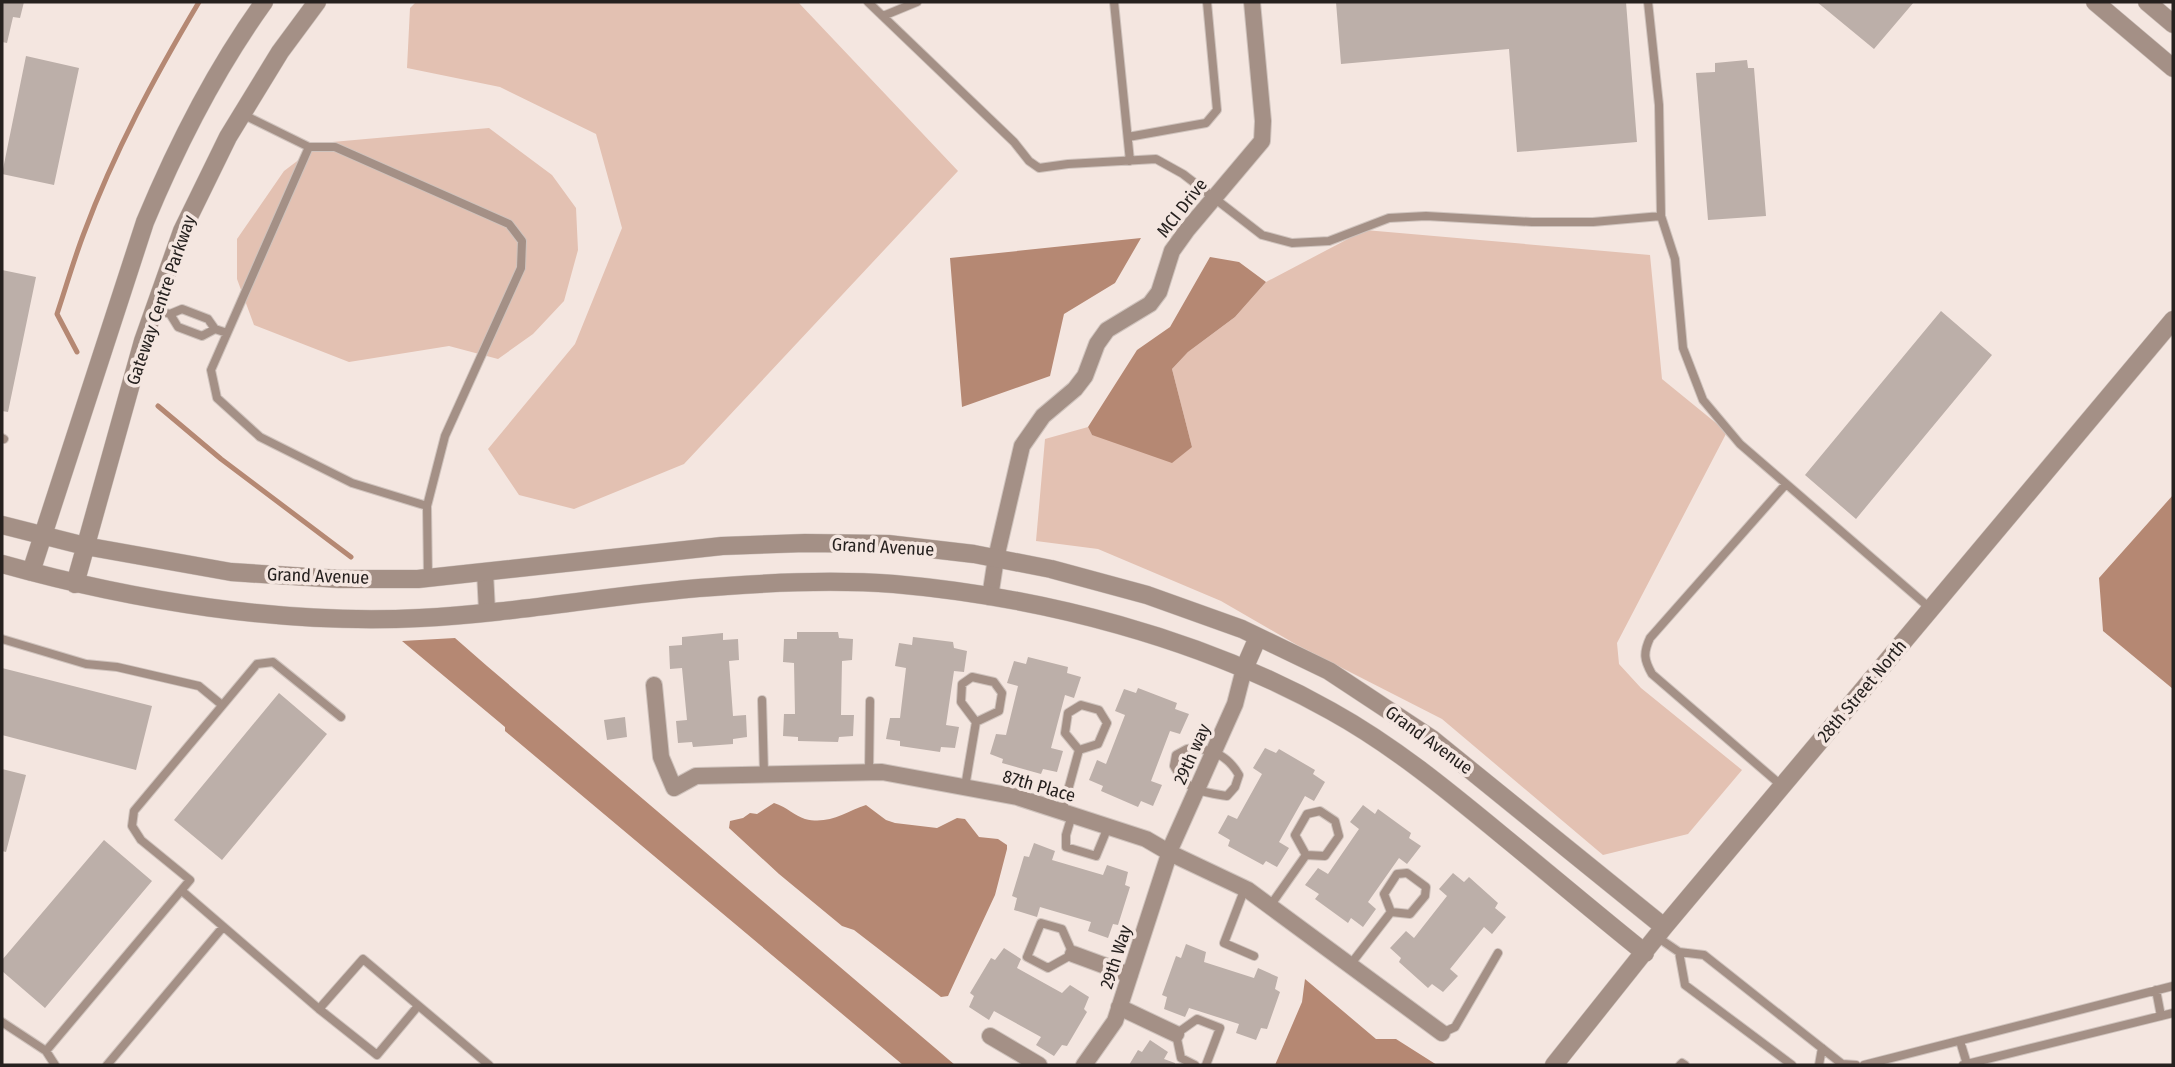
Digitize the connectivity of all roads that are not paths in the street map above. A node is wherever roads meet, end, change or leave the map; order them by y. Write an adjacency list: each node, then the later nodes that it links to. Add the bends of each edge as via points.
1 (264, 2): 27 (street, via 200,103 166,169)
2 (317, 2): 14 (street, Gateway Centre Parkway)
3 (868, 2): 11 (lane)
4 (917, 2): 11 (lane)
5 (1114, 2): 15 (lane)
6 (1207, 2): 15 (lane, via 1217,110 1206,123)
7 (1252, 2): 18 (street, MCI Drive, via 1262,141)
8 (1648, 2): 19 (lane, via 1659,105)
9 (2095, 2): 13 (street)
10 (2147, 2): 12 (street)
11 (883, 16): 17 (lane, via 1039,168)
12 (2173, 23)
13 (2173, 68)
14 (242, 114): 16 (lane); 20 (street, Gateway Centre Parkway, via 182,231)
15 (1128, 137): 17 (lane)
16 (309, 147): 23 (lane); 25 (lane, via 335,147 509,224 522,241 521,268 445,436)
17 (1130, 161): 18 (lane, via 1156,159)
18 (1213, 199): 19 (lane, via 1262,234 1292,243 1329,241 1389,218 1593,222); 29 (street, MCI Drive, via 1172,251 1159,292 1150,304 1107,330 1085,376 1043,416 1022,446)
19 (1661, 216): 24 (lane, via 1675,259 1683,348 1703,400 1740,444)
20 (162, 312): 22 (lane, via 182,309 208,319); 22 (lane, via 178,327 202,336); 28 (street, Gateway Centre Parkway, via 143,341)
21 (2173, 320): 36 (street, 28th Street North)
22 (215, 329): 23 (lane)
23 (228, 333): 25 (lane, via 211,370 216,398 260,437 352,483)
24 (1786, 484): 36 (lane); 51 (lane, via 1650,638 1644,662 1652,674)
25 (427, 506): 33 (lane)
26 (2, 525): 27 (street, Grand Avenue)
27 (42, 537): 28 (street, Grand Avenue); 31 (street)
28 (85, 546): 33 (street, Grand Avenue, via 231,572 340,579); 34 (street, Gateway Centre Parkway)
29 (996, 558): 32 (street, Grand Avenue, via 888,544 805,543 722,546); 35 (street, MCI Drive); 38 (street, Grand Avenue, via 1147,595)
30 (2, 564): 31 (street, Grand Avenue)
31 (31, 572): 34 (street, Grand Avenue)
32 (485, 572): 33 (street, Grand Avenue); 37 (street)
33 (428, 578)
34 (75, 584): 37 (street, Grand Avenue, via 233,612 420,618)
35 (990, 597): 37 (street, Grand Avenue, via 891,584 794,583); 40 (street, Grand Avenue, via 1150,634)
36 (1931, 609): 51 (street, 28th Street North)
37 (487, 611)
38 (1258, 637): 40 (street); 63 (street, Grand Avenue, via 1329,671 1432,739)
39 (2, 639): 44 (lane, via 86,664 198,686)
40 (1244, 669): 48 (street, 29th way, via 1235,704); 65 (street, Grand Avenue, via 1331,711 1434,778)
41 (654, 685): 50 (street, 87th Place, via 661,757 674,788 696,776)
42 (762, 700): 50 (lane)
43 (870, 701): 49 (lane)
44 (222, 705): 45 (lane, via 257,664 273,662); 59 (lane, via 134,811 132,826 141,840 190,880)
45 (341, 718)
46 (976, 722): 46 (lane, via 961,702 962,684 972,677 994,682 1002,693 999,711); 52 (lane)
47 (1079, 750): 47 (lane, via 1098,744 1107,723 1099,710 1081,705 1068,713 1065,733); 54 (lane)
48 (1214, 751): 53 (street, 29th way); 53 (lane, via 1187,749 1176,755 1174,765 1180,778); 53 (lane, via 1232,762 1239,775 1234,787 1227,796)
49 (869, 772): 50 (street, 87th Place); 52 (street, 87th Place)
50 (764, 774)
51 (1782, 786): 63 (street, 28th Street North)
52 (965, 787): 54 (street, 87th Place)
53 (1196, 791): 56 (street, 29th way)
54 (1067, 813): 55 (street, 87th Place); 55 (lane, via 1066,847 1083,854 1096,856)
55 (1108, 827): 56 (street, 87th Place, via 1146,839)
56 (1170, 853): 58 (street, 87th Place); 70 (street, 29th Way)
57 (1307, 855): 57 (lane, via 1295,835 1307,814 1321,811 1335,821 1339,836 1325,856); 60 (lane)
58 (1245, 888): 60 (street, 87th Place); 68 (lane, via 1224,943)
59 (181, 891): 62 (lane); 84 (lane)
60 (1270, 906): 69 (street, 87th Place)
61 (1391, 912): 61 (lane, via 1384,894 1397,874 1406,873 1426,887 1425,896 1410,914); 69 (lane)
62 (223, 927): 75 (lane); 86 (lane)
63 (1660, 932): 65 (street, 28th Street North); 66 (lane)
64 (1498, 953): 79 (lane, via 1455,1027)
65 (1645, 953): 92 (street, 28th Street North)
66 (1679, 953): 83 (lane, via 1704,954); 93 (lane, via 1685,985)
67 (1073, 954): 67 (lane, via 1062,929 1041,923 1027,957 1048,968); 70 (street)
68 (1254, 956)
69 (1350, 965): 79 (street, 87th Place)
70 (1130, 975): 74 (street, 29th Way)
71 (2173, 986): 72 (lane)
72 (2156, 990): 77 (lane); 82 (lane)
73 (418, 1006): 75 (lane, via 377,1055); 75 (lane, via 363,959); 87 (lane)
74 (1119, 1007): 80 (street); 89 (street, 29th Way, via 1115,1021)
75 (319, 1009)
76 (2173, 1013): 77 (lane)
77 (2161, 1016): 97 (lane)
78 (2, 1022): 84 (lane)
79 (1442, 1033)
80 (1176, 1034): 90 (lane, via 1181,1058); 91 (lane, via 1197,1019 1220,1028)
81 (990, 1036): 88 (street)
82 (1960, 1041): 96 (lane); 97 (lane)
83 (1822, 1048): 94 (lane); 95 (lane, via 1842,1064)
84 (46, 1052): 85 (lane)
85 (55, 1065)
86 (107, 1065)
87 (489, 1065)
88 (1039, 1065)
89 (1084, 1065)
90 (1195, 1065)
91 (1206, 1065)
92 (1555, 1065)
93 (1792, 1065)
94 (1819, 1065)
95 (1856, 1065)
96 (1864, 1065)
97 (1965, 1065)

